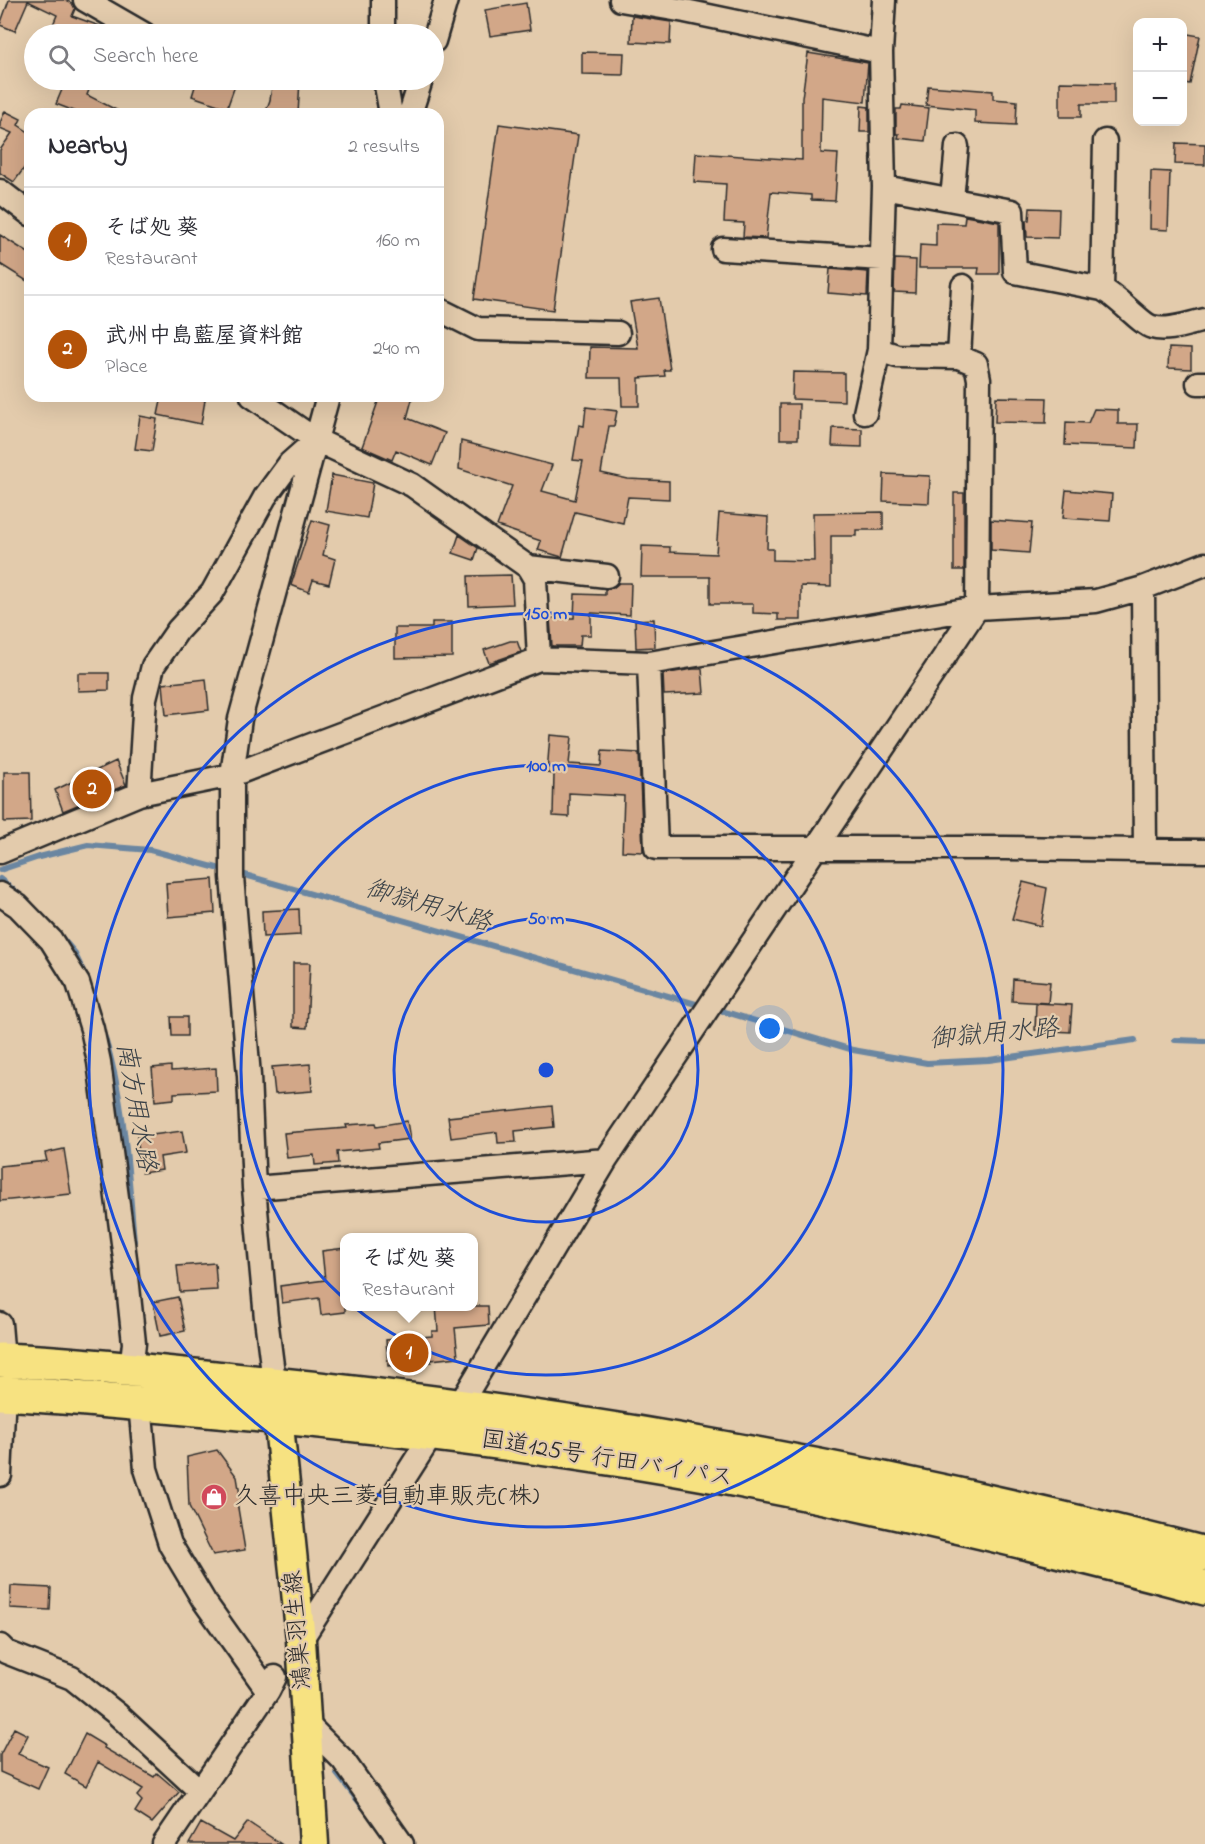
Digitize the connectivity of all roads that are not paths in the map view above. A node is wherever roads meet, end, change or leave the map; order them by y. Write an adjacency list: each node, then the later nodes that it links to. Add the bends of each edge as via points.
1 (85, 0): 7 (street)
2 (383, 0): 8 (street)
3 (446, 0): 9 (street)
4 (621, 0): 6 (street)
5 (884, 0): 10 (street)
6 (685, 5): 10 (street)
7 (127, 24)
8 (383, 24)
9 (439, 24)
10 (881, 52): 17 (street)
11 (387, 90): 13 (street)
12 (418, 90): 14 (street)
13 (390, 108)
14 (412, 108)
15 (1105, 141): 24 (street)
16 (957, 146): 19 (street)
17 (884, 187): 19 (street); 22 (street)
18 (0, 190): 20 (street)
19 (952, 200): 24 (street, via 1012,211 1015,272)
20 (24, 209)
21 (723, 249): 22 (street)
22 (882, 259): 28 (street)
23 (963, 286): 29 (street)
24 (1102, 289): 26 (street, via 1151,327)
25 (444, 312): 27 (street, via 478,329)
26 (1205, 320)
27 (618, 333)
28 (879, 351): 29 (street, via 897,356); 32 (street)
29 (959, 357): 38 (street, via 976,364 979,379)
30 (261, 402): 33 (street)
31 (326, 402): 33 (street)
32 (865, 413)
33 (316, 440): 35 (street, via 412,485); 41 (street, via 240,719); 42 (street, via 290,463 265,497 212,593 178,630 153,666 145,698)
34 (1205, 564): 37 (street)
35 (528, 567): 36 (street); 39 (street, via 535,579)
36 (607, 576)
37 (1143, 588): 38 (street, via 1096,601); 44 (street)
38 (977, 608): 40 (street); 43 (street)
39 (539, 659): 40 (street); 41 (street)
40 (650, 663): 43 (street, via 656,848)
41 (232, 776): 42 (street); 49 (street, via 232,877)
42 (139, 794): 46 (street)
43 (814, 848): 44 (street); 48 (street)
44 (1145, 850): 45 (street)
45 (1205, 851)
46 (0, 852)
47 (0, 894): 52 (street, via 18,906 51,940 78,983 92,1029 125,1258 134,1343)
48 (606, 1160): 49 (street); 56 (street)
49 (254, 1188): 53 (street)
50 (0, 1324): 51 (street)
51 (2, 1360): 52 (highway, 国道125号 行田バイパス)
52 (131, 1370): 53 (highway, 国道125号 行田バイパス)
53 (274, 1383): 56 (highway, 国道125号 行田バイパス); 57 (street)
54 (2, 1393): 55 (highway, 国道125号 行田バイパス); 59 (street)
55 (140, 1404): 57 (highway, 国道125号 行田バイパス); 65 (street, via 146,1469 170,1544 204,1601 271,1684)
56 (459, 1406): 60 (highway, 国道125号 行田バイパス, via 813,1465 958,1494)
57 (278, 1416): 58 (highway, 国道125号 行田バイパス); 62 (main road, 鴻巣羽生線)
58 (433, 1433): 61 (highway, 国道125号 行田バイパス, via 634,1462 809,1494); 62 (street)
59 (0, 1475)
60 (1205, 1554)
61 (1205, 1588)
62 (300, 1640): 64 (main road, 鴻巣羽生線)
63 (0, 1646): 65 (street, via 6,1652 72,1678)
64 (307, 1724): 67 (main road, 鴻巣羽生線); 68 (street, via 343,1760)
65 (200, 1791): 66 (street)
66 (164, 1844)
67 (315, 1844)
68 (402, 1844)

